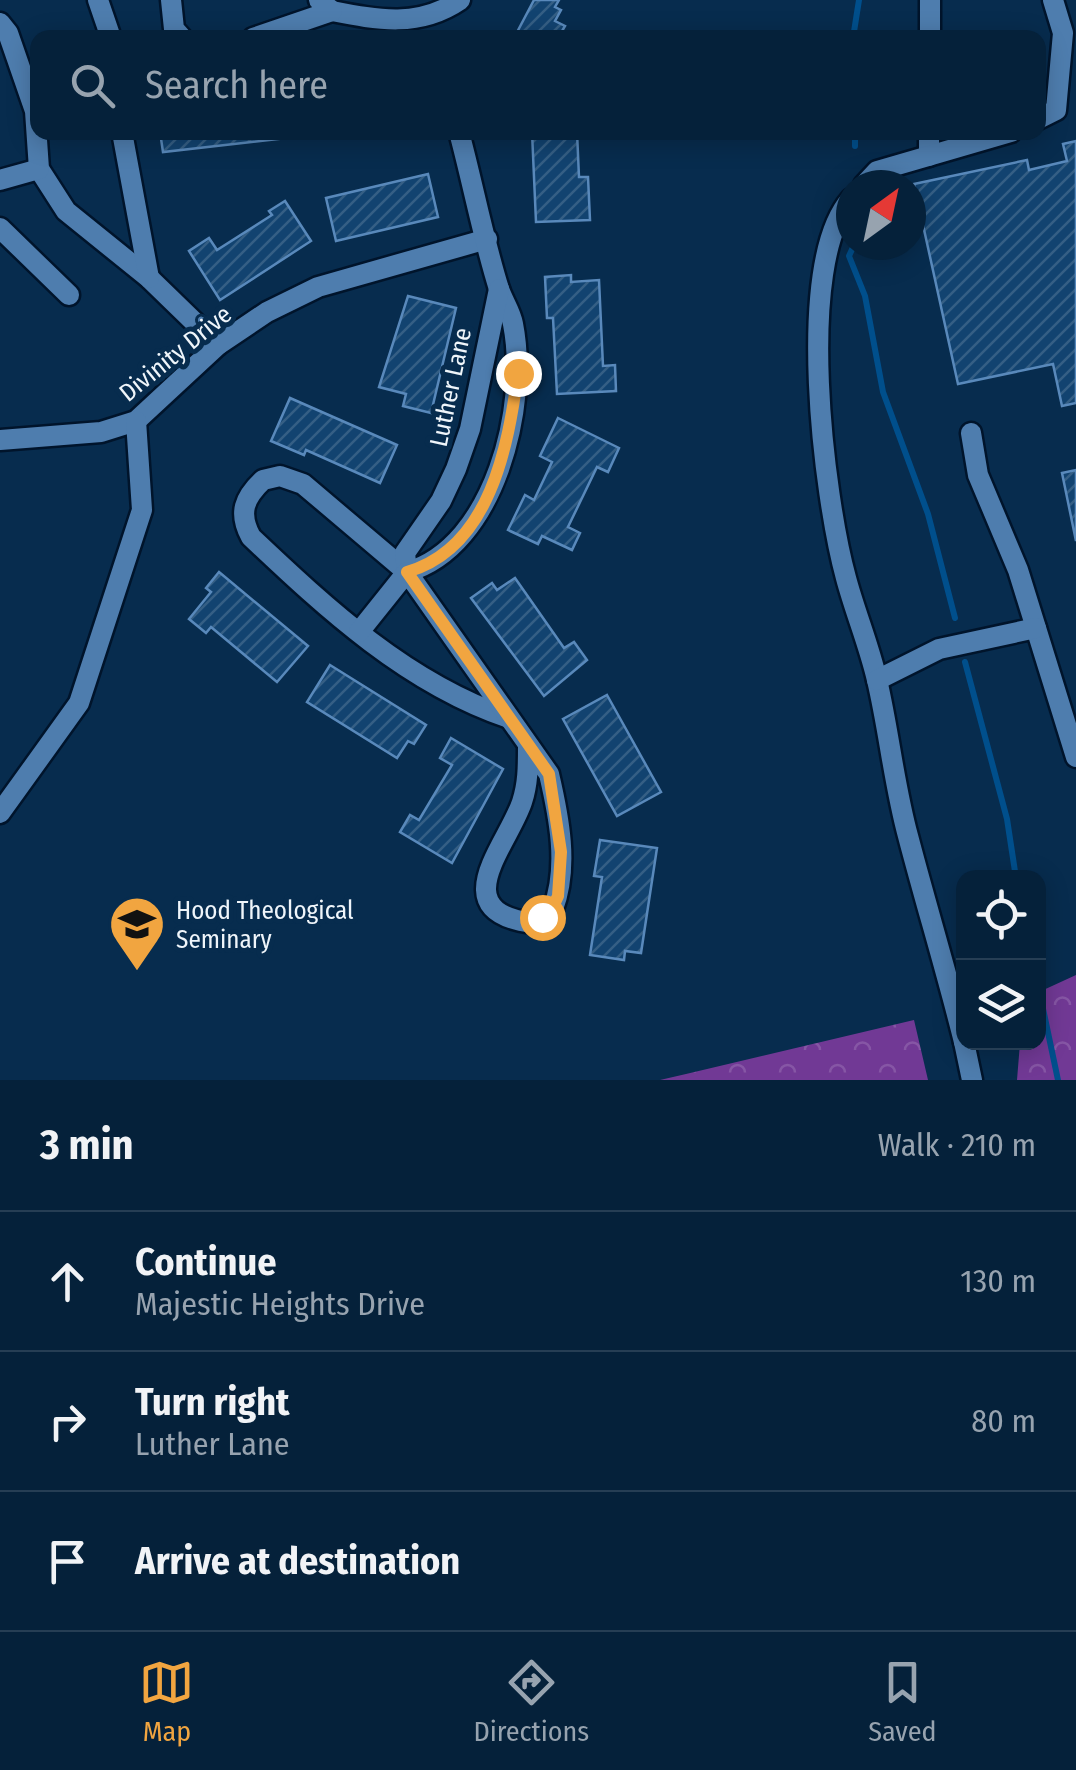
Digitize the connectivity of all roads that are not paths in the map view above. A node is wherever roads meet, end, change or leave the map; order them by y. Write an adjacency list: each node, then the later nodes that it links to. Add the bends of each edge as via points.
1 (98, 0): 8 (street)
2 (171, 0): 9 (street)
3 (460, 0): 7 (street)
4 (930, 0): 11 (street)
5 (1053, 0): 14 (street, via 1063,33 1056,110)
6 (325, 6): 7 (street); 10 (street)
7 (429, 28)
8 (108, 30)
9 (174, 30)
10 (270, 30)
11 (930, 30)
12 (3, 31): 13 (street)
13 (30, 98)
14 (1046, 115)
15 (36, 140): 21 (street)
16 (123, 140): 27 (street)
17 (461, 140): 26 (street, Luther Lane)
18 (929, 140): 20 (street)
19 (984, 140): 20 (street)
20 (929, 156): 22 (street)
21 (38, 169): 23 (street); 27 (street, via 66,212)
22 (880, 170)
23 (0, 180)
24 (836, 225): 37 (street, via 816,314 824,438 845,574)
25 (0, 228): 29 (street)
26 (487, 239): 28 (street, Luther Lane); 30 (street, Divinity Drive, via 318,287)
27 (149, 278): 30 (street)
28 (499, 289): 34 (street, Luther Lane, via 470,429 441,502 405,552); 34 (street, Luther Lane, via 513,322 518,373 496,477 479,517 427,566)
29 (69, 296)
30 (218, 345): 31 (street, Divinity Drive)
31 (136, 421): 33 (street, Divinity Drive, via 101,432); 41 (street, via 142,510 79,703)
32 (971, 432): 35 (street, via 978,475)
33 (0, 440)
34 (407, 572): 36 (street); 36 (street, via 304,484 272,477 250,493 242,512 251,537); 38 (street)
35 (1036, 628): 37 (street, via 939,648); 40 (street)
36 (359, 632): 38 (street, via 412,673)
37 (878, 680): 42 (street, via 907,835)
38 (510, 718): 39 (street)
39 (528, 747): 39 (street, via 522,805 484,888 498,910 532,922 552,909 561,852 549,774)
40 (1076, 757)
41 (0, 813)
42 (956, 1013)
43 (966, 1050): 44 (street)
44 (972, 1080)

